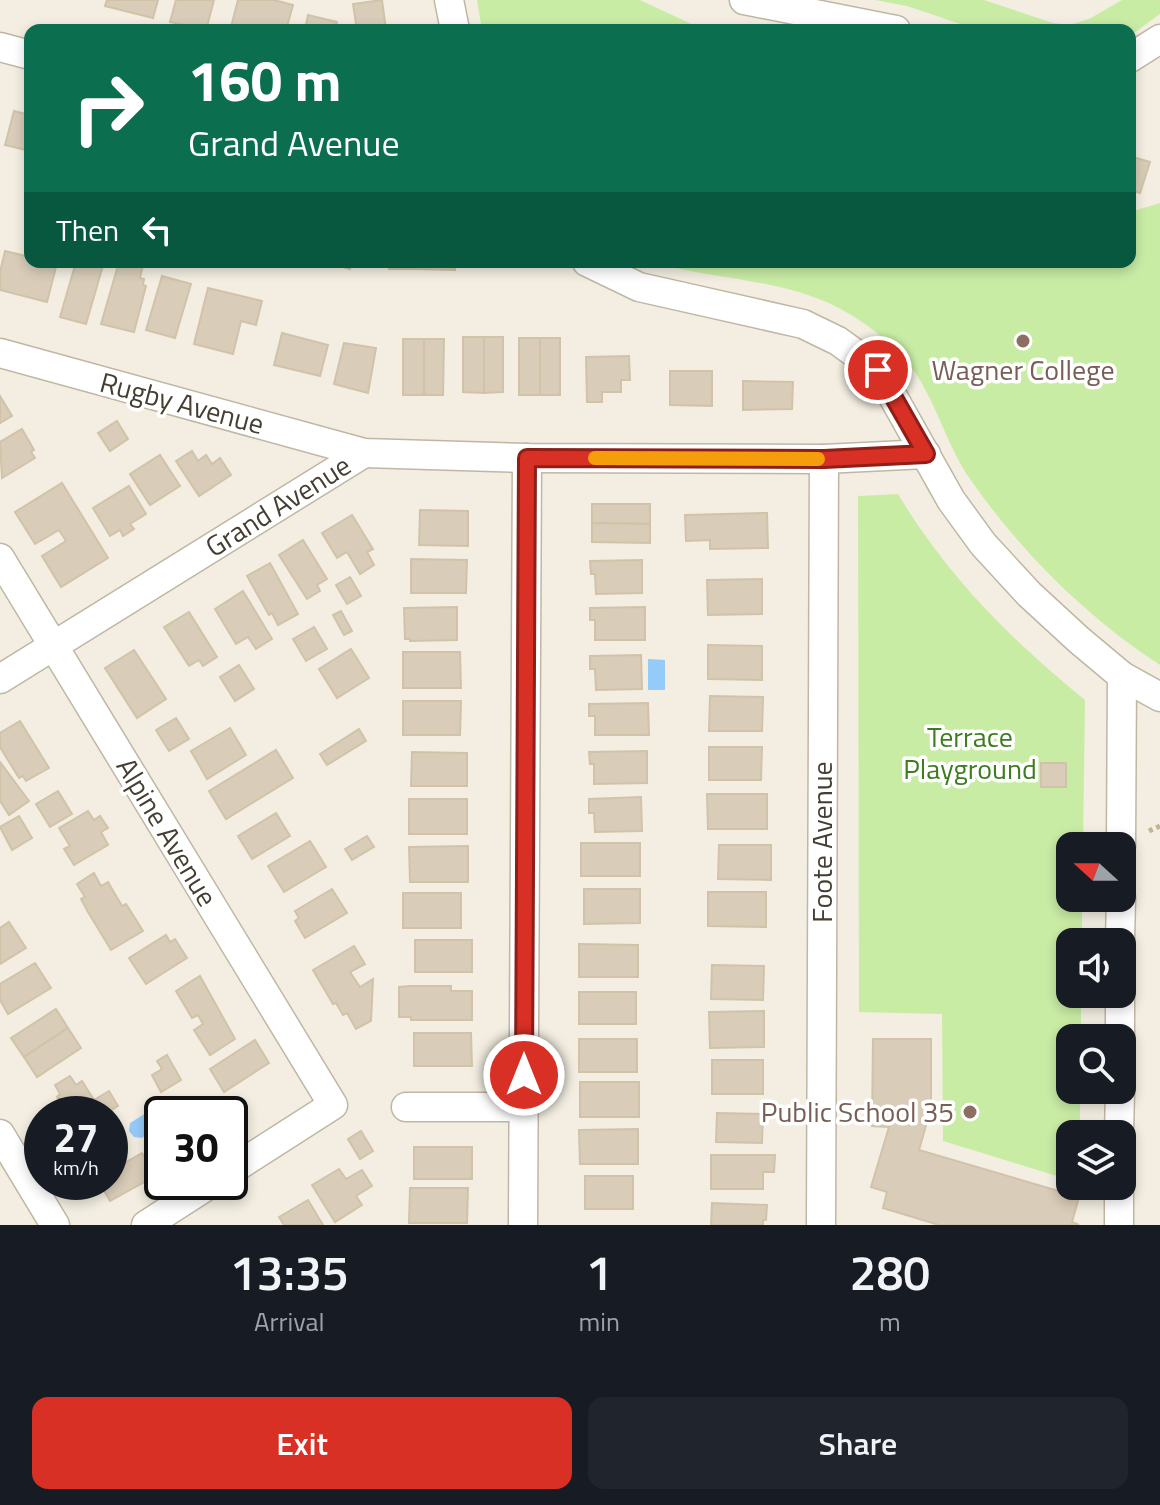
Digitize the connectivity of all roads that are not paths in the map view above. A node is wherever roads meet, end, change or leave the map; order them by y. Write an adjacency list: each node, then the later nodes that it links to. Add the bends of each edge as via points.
1 (449, 0): 3 (street)
2 (744, 0): 4 (street)
3 (454, 24)
4 (866, 24)
5 (1160, 39): 8 (street)
6 (0, 47): 7 (street)
7 (24, 53)
8 (1136, 54)
9 (599, 268): 12 (street, via 639,287 803,324 838,341 878,370)
10 (0, 353): 11 (street, Rugby Avenue)
11 (364, 453): 13 (street, Grand Avenue); 16 (street, Grand Avenue)
12 (926, 454): 14 (street, Grand Avenue); 17 (street, via 983,544 1029,594)
13 (527, 458): 14 (street, Grand Avenue); 22 (street)
14 (824, 459): 30 (street, Foote Avenue)
15 (0, 558): 16 (street, Alpine Avenue)
16 (54, 645): 18 (street, Grand Avenue); 24 (street, Alpine Avenue, via 333,1105)
17 (1122, 676): 19 (street); 20 (street)
18 (0, 679)
19 (1160, 697)
20 (1121, 832)
21 (406, 1107): 22 (street)
22 (524, 1107): 29 (street)
23 (0, 1134): 27 (street)
24 (248, 1159)
25 (185, 1200): 28 (street)
26 (1119, 1200): 31 (street)
27 (55, 1225)
28 (146, 1225)
29 (523, 1225)
30 (821, 1225)
31 (1119, 1225)

